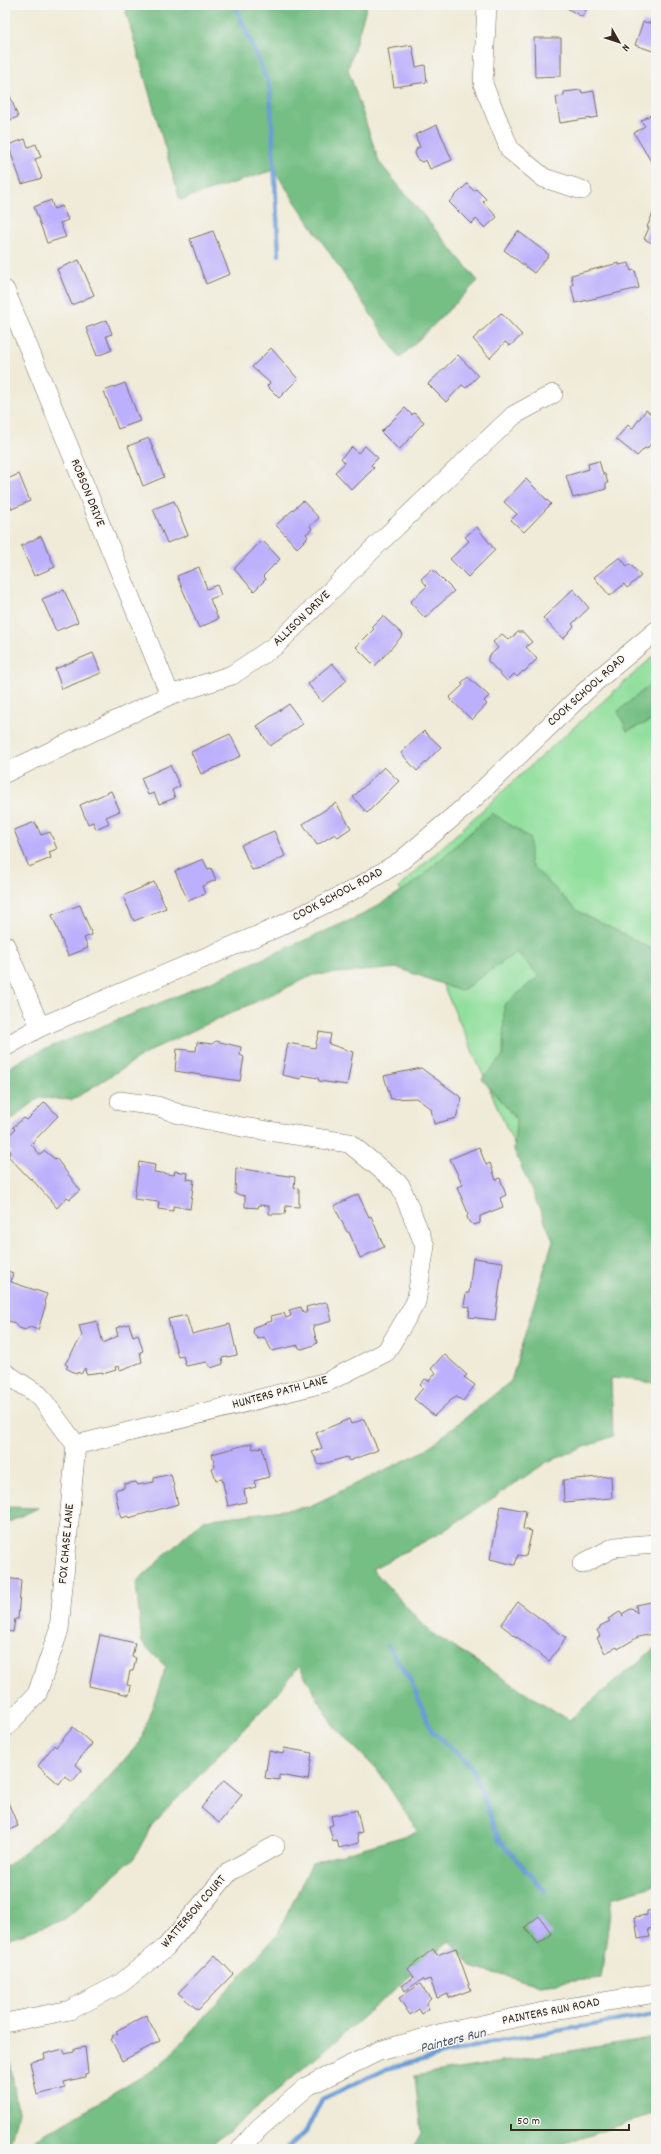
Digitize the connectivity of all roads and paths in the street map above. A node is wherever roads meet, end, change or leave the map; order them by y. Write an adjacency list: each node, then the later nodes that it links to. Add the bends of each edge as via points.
1 (487, 5): 2 (street, via 483,84 510,150 544,178)
2 (582, 190)
3 (5, 290): 6 (street, ROBSON DRIVE)
4 (552, 394): 6 (street, ALLISON DRIVE, via 514,415 275,646 232,675)
5 (656, 631): 9 (street, COOK SCHOOL ROAD, via 595,682 468,805 395,864 357,888 278,927)
6 (170, 695): 7 (street, ALLISON DRIVE)
7 (5, 773)
8 (5, 944): 9 (street)
9 (40, 1027): 10 (street, COOK SCHOOL ROAD)
10 (5, 1047)
11 (120, 1101): 13 (street, HUNTERS PATH LANE, via 156,1106 179,1114 242,1127 349,1143 400,1185 425,1246 416,1302 386,1352 327,1382)
12 (5, 1373): 13 (street, via 39,1395)
13 (76, 1446): 16 (street, FOX CHASE LANE, via 58,1630 37,1694)
14 (656, 1544): 15 (street, via 615,1547)
15 (582, 1564)
16 (5, 1728)
17 (275, 1846): 19 (street, WATTERSON COURT, via 230,1871 166,1947 120,1984 70,2010)
18 (656, 1993): 20 (street, PAINTERS RUN ROAD, via 542,2012 379,2051 308,2086 259,2128)
19 (5, 2023)
20 (241, 2149)

